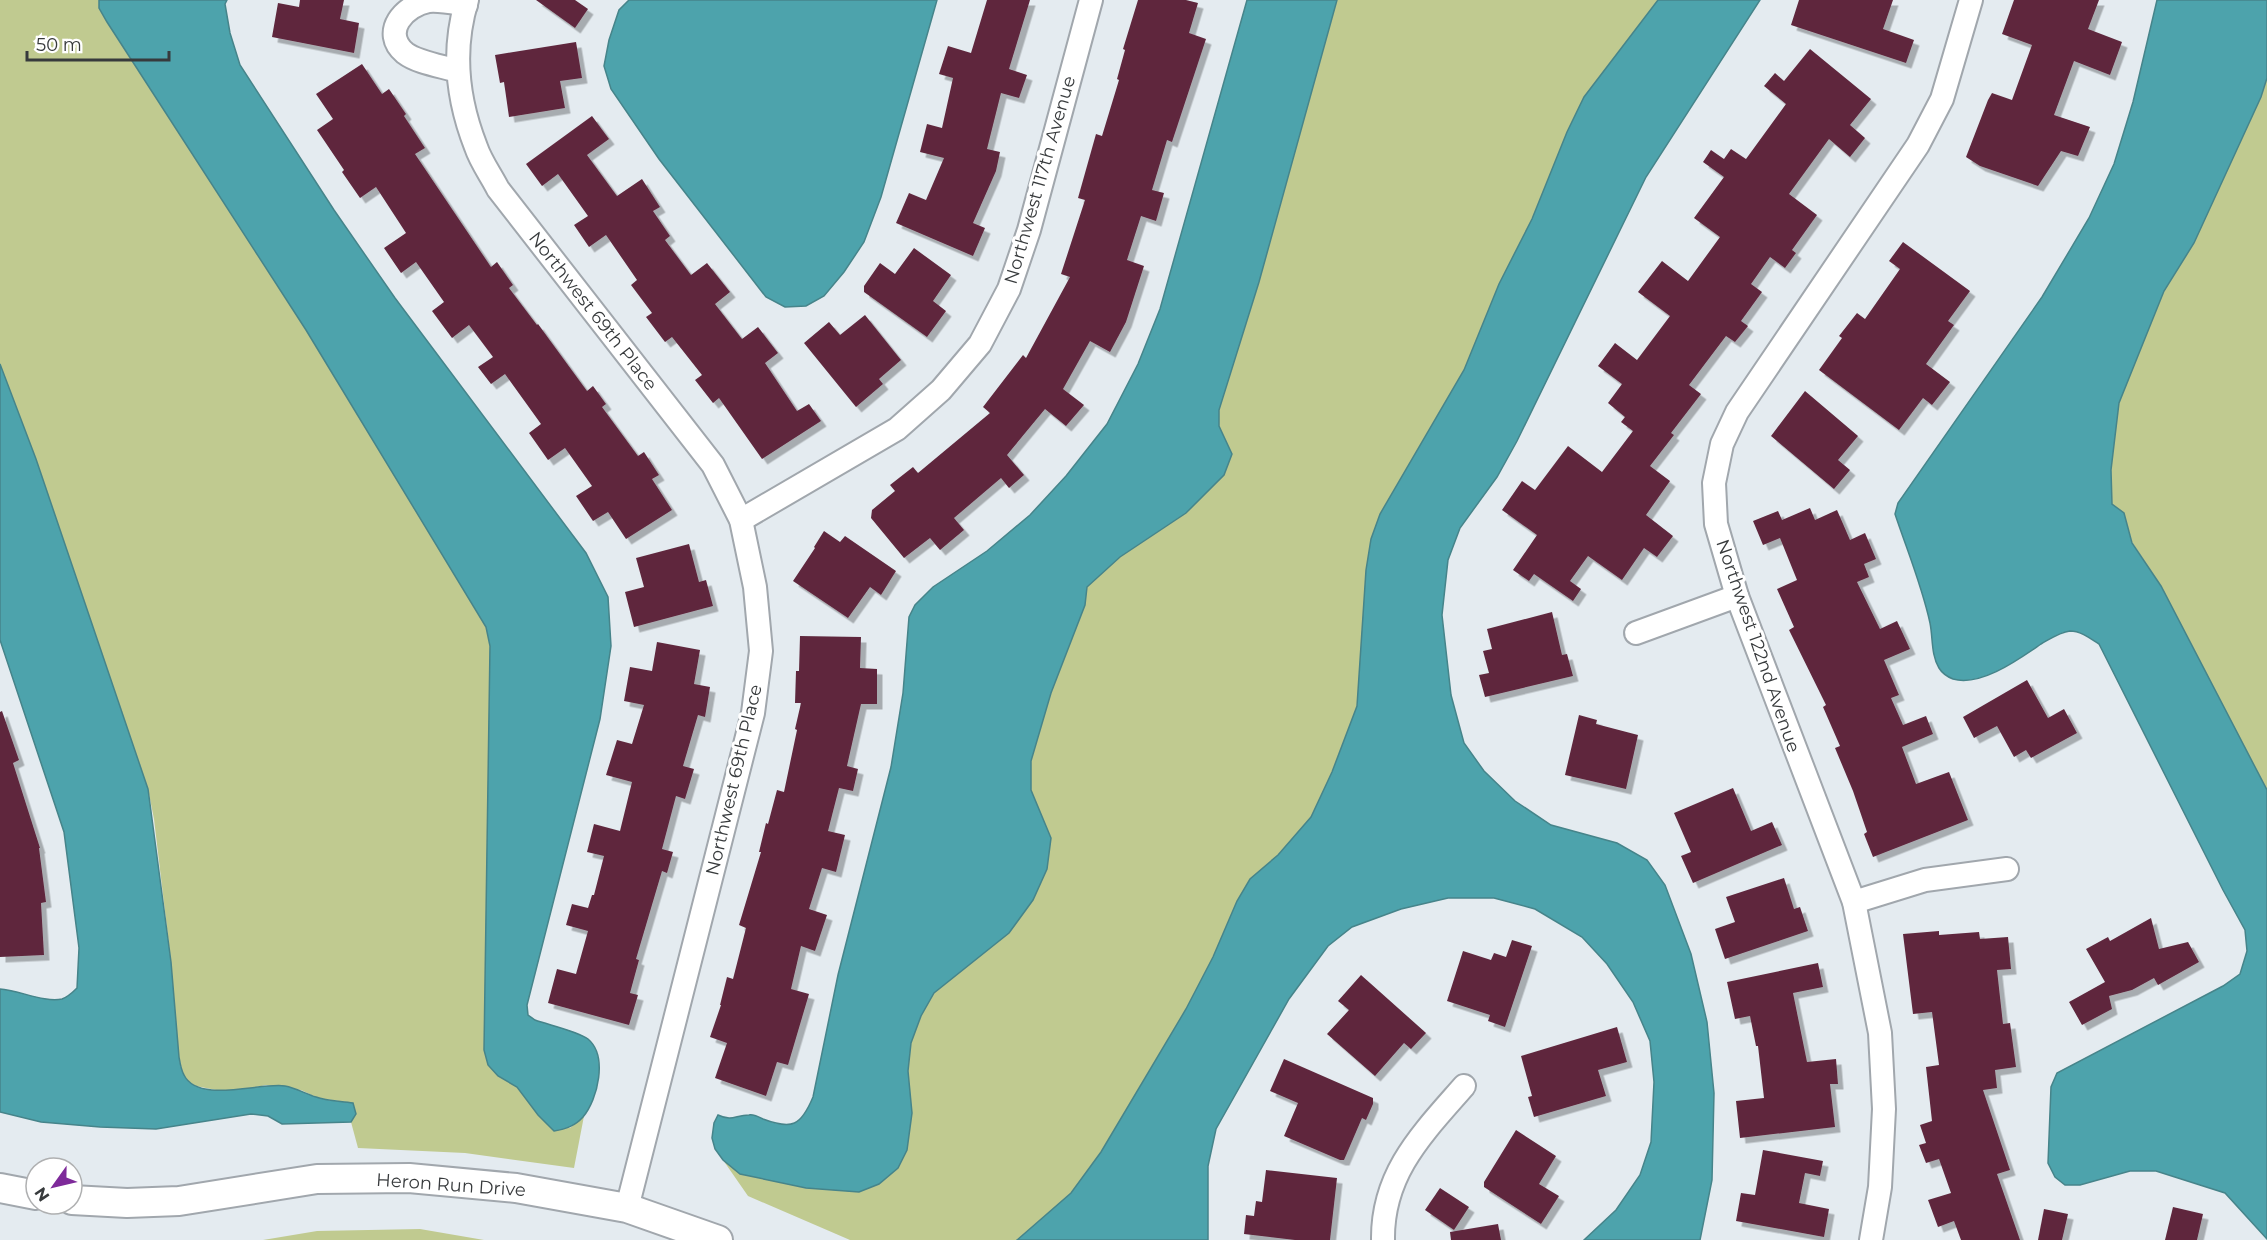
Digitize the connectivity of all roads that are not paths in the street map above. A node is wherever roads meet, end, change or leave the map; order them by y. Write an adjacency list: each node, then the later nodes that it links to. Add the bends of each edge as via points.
1 (1091, 0): 5 (street, Northwest 117th Avenue, via 1029,230 1009,290 980,344 942,390 897,429)
2 (1971, 0): 6 (street, Northwest 122nd Avenue, via 1941,99 1918,145 1737,412 1722,444 1714,483 1716,524)
3 (466, 3): 4 (street, Northwest 69th Place); 4 (street, via 417,3 396,22 395,35 406,54)
4 (458, 71): 5 (street, Northwest 69th Place, via 463,108 476,148 498,189 713,465)
5 (741, 520): 14 (street, Northwest 69th Place, via 755,587 761,651 753,713)
6 (1737, 596): 7 (street); 9 (street, Northwest 122nd Avenue)
7 (1636, 633)
8 (2007, 869): 9 (street, via 1925,880)
9 (1854, 902): 17 (street, Northwest 122nd Avenue, via 1880,1033 1884,1098 1880,1187)
10 (1464, 1086): 16 (street, via 1414,1144 1399,1170 1387,1197)
11 (0, 1188): 12 (street)
12 (24, 1193)
13 (84, 1201): 14 (street, Heron Run Drive, via 178,1201 317,1179 409,1178 516,1188)
14 (627, 1208): 15 (street, Heron Run Drive)
15 (718, 1240)
16 (1383, 1240)
17 (1871, 1240)

